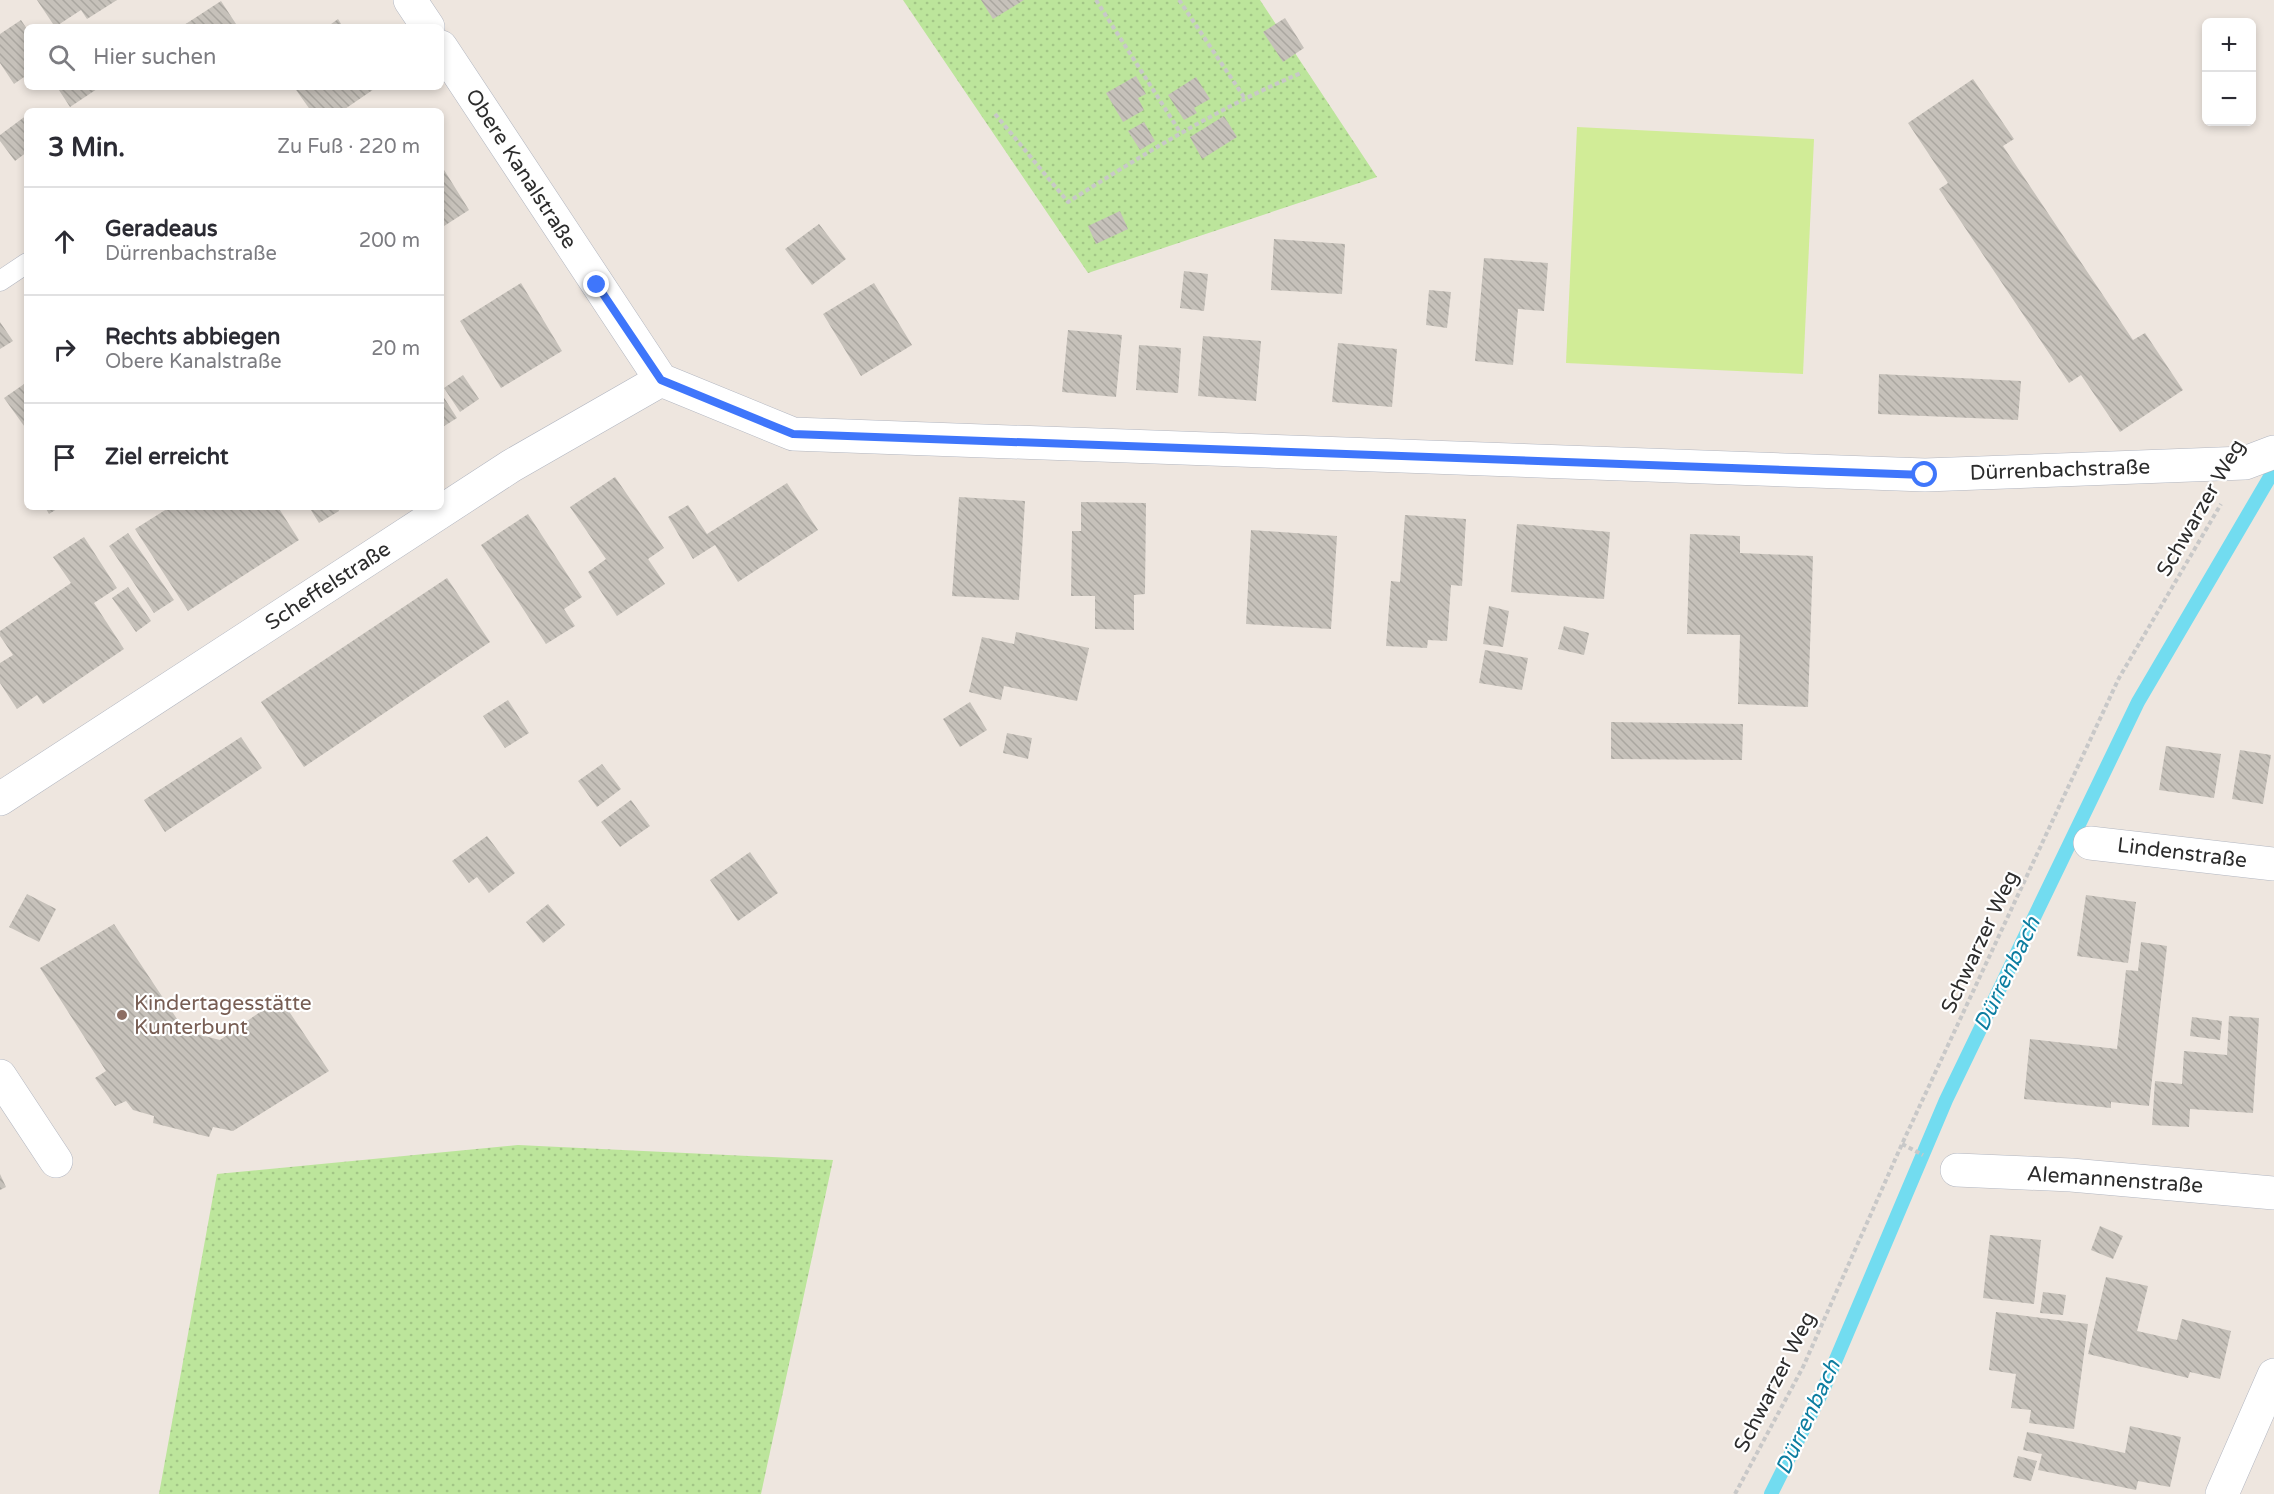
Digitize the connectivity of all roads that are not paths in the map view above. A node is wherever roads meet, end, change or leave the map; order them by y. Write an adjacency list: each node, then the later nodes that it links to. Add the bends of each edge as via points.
1 (410, 0): 2 (street)
2 (426, 24)
3 (444, 52): 6 (street, Obere Kanalstraße)
4 (24, 265): 5 (lane)
5 (0, 281)
6 (661, 380): 7 (street, Dürrenbachstraße, via 793,434 1925,475); 9 (street, Scheffelstraße, via 511,466)
7 (2260, 457)
8 (443, 510): 10 (street, Scheffelstraße)
9 (444, 510)
10 (0, 799)
11 (2090, 843): 12 (street, Lindenstraße)
12 (2274, 864)
13 (0, 1076): 14 (street)
14 (56, 1161)
15 (1957, 1170): 16 (street, Alemannenstraße)
16 (2274, 1192)
17 (2274, 1375): 18 (street)
18 (2222, 1494)

